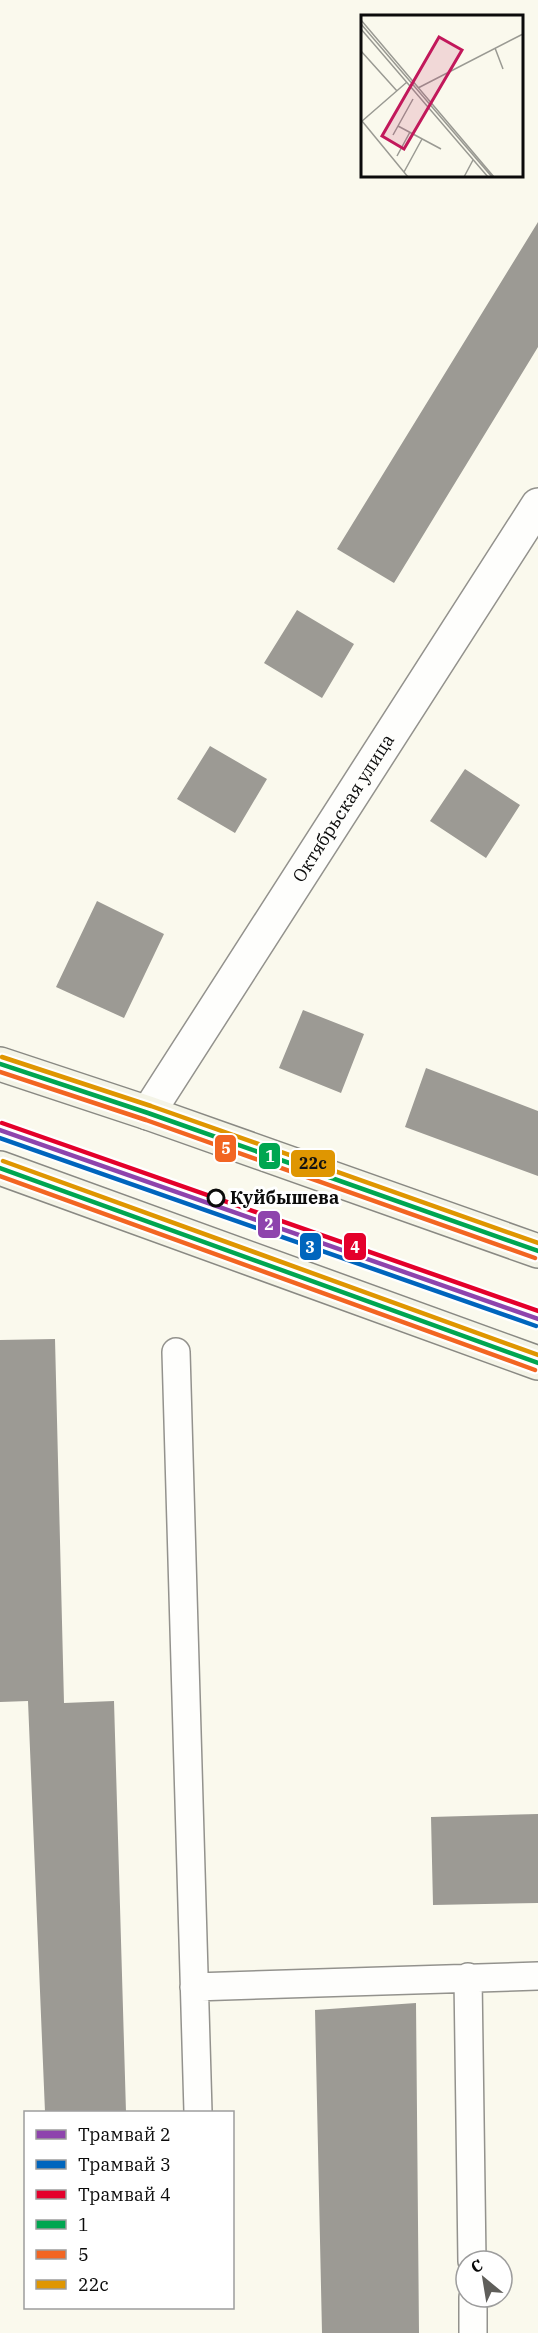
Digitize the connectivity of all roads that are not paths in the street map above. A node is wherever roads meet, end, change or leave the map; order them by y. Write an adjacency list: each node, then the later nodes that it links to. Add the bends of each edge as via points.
1 (538, 505): 3 (street, Октябрьская улица)
2 (0, 1064): 3 (main road)
3 (148, 1113): 5 (main road)
4 (0, 1168): 7 (main road)
5 (538, 1251)
6 (176, 1352): 10 (lane)
7 (538, 1363)
8 (538, 1976): 9 (lane)
9 (468, 1977): 10 (lane); 12 (lane)
10 (194, 1986): 11 (lane)
11 (198, 2111)
12 (472, 2249)
13 (473, 2309): 14 (lane)
14 (473, 2333)

